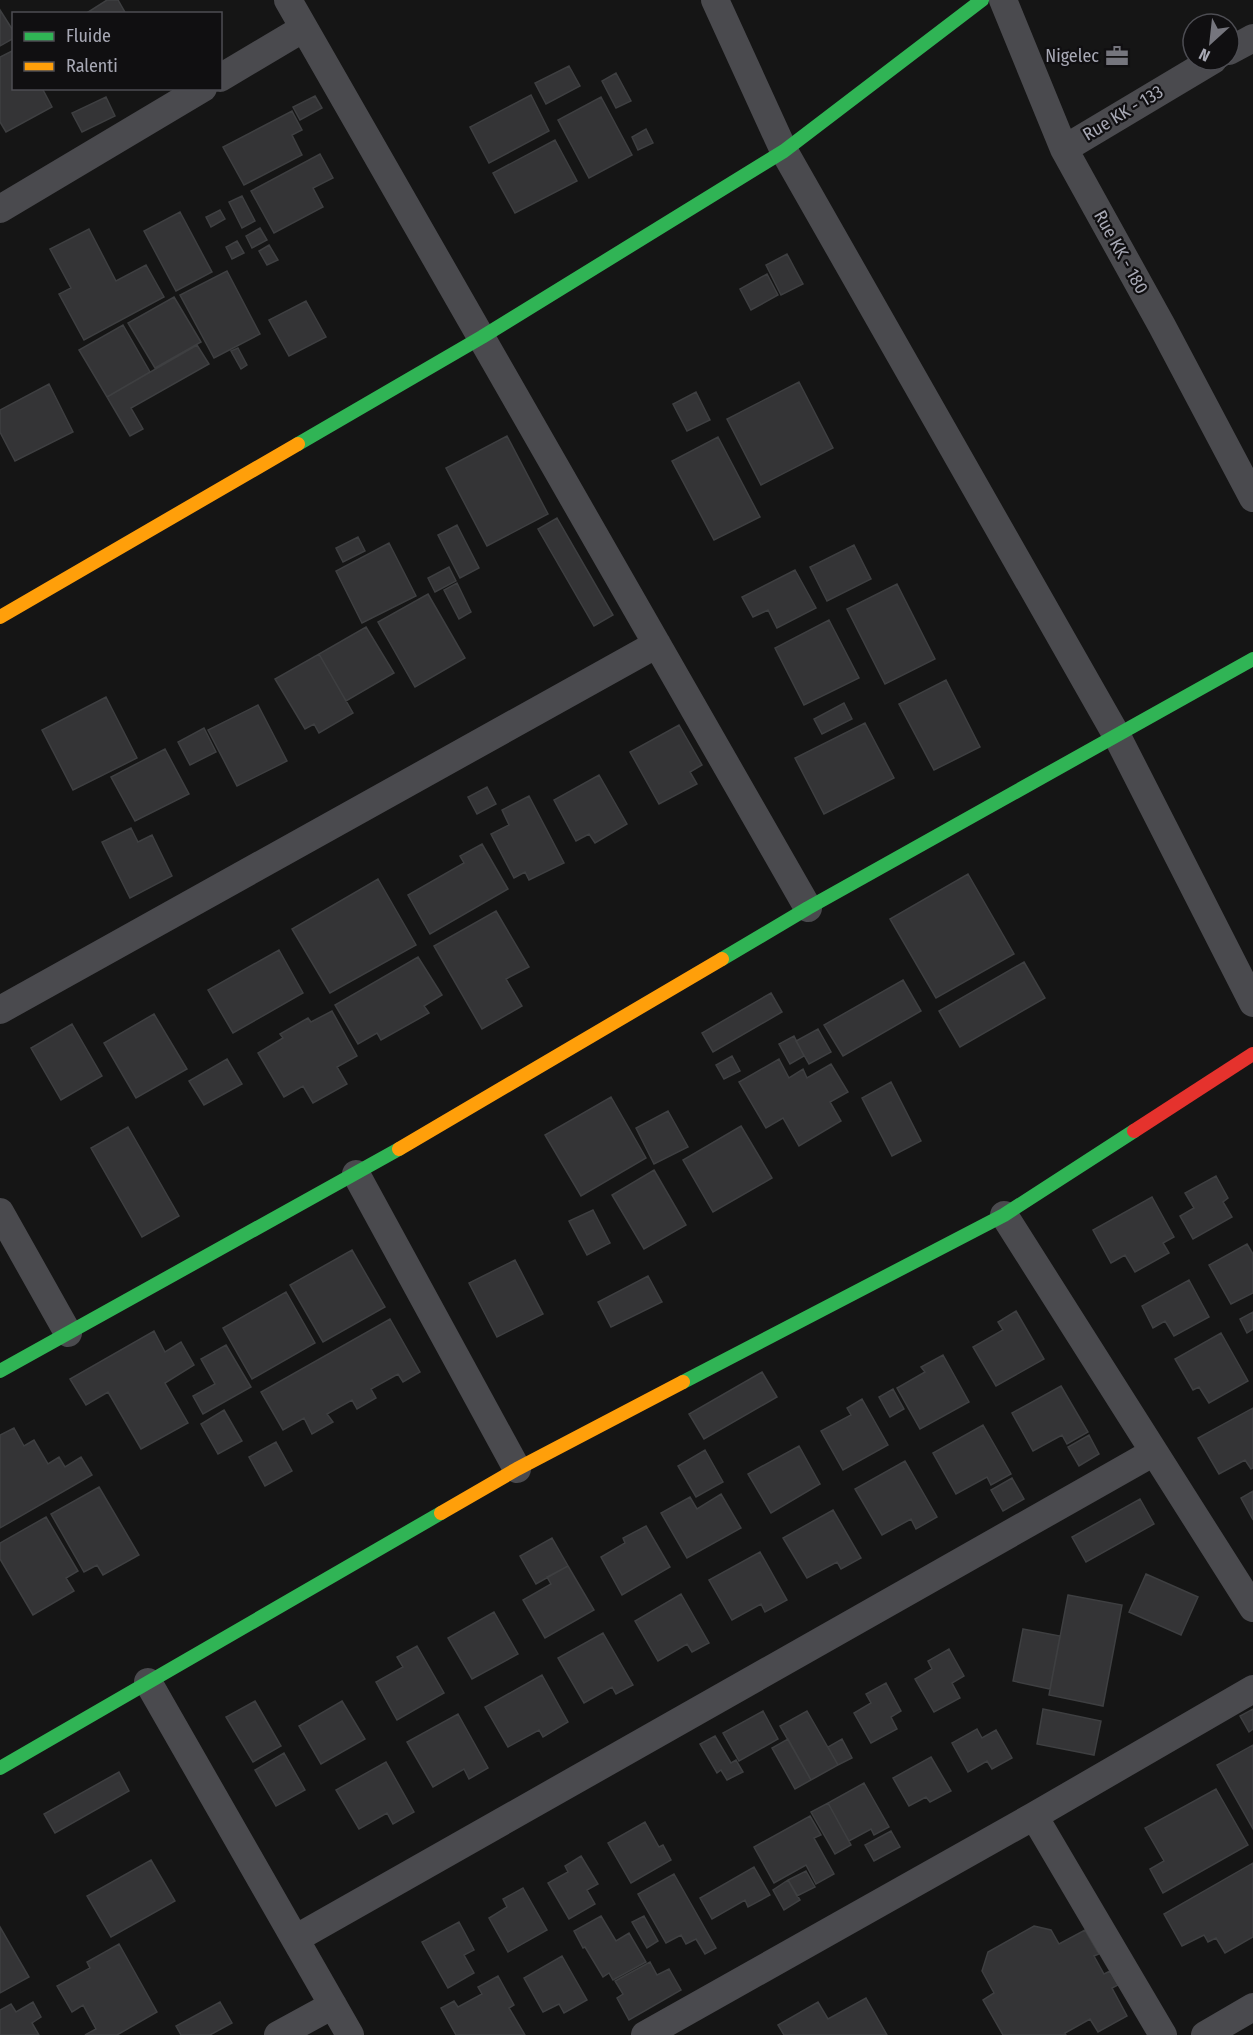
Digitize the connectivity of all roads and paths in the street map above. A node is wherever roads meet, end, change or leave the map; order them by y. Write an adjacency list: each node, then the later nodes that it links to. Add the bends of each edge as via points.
1 (288, 0): 5 (street)
2 (716, 0): 10 (street)
3 (982, 0): 10 (street)
4 (1003, 0): 9 (street, Rue KK - 180)
5 (304, 28): 7 (street); 12 (street)
6 (1194, 72): 9 (street, Rue KK - 133)
7 (222, 77)
8 (200, 90): 11 (street)
9 (1064, 148): 13 (street, Rue KK - 180)
10 (784, 151): 12 (street); 17 (street)
11 (0, 209)
12 (482, 337): 14 (street); 15 (street)
13 (1251, 490)
14 (0, 617)
15 (657, 644): 18 (street); 20 (street)
16 (1253, 659): 17 (street)
17 (1117, 736): 18 (street); 19 (street)
18 (808, 908): 22 (street)
19 (1253, 1003)
20 (0, 1010)
21 (1253, 1054): 24 (street)
22 (356, 1174): 25 (street); 28 (street)
23 (0, 1212): 25 (street)
24 (1004, 1215): 27 (street); 28 (street)
25 (68, 1332): 26 (street)
26 (0, 1371)
27 (1154, 1452): 29 (street); 34 (street)
28 (517, 1469): 30 (street)
29 (1253, 1608)
30 (148, 1682): 32 (street); 34 (street)
31 (1253, 1689): 33 (street)
32 (0, 1768)
33 (1034, 1816): 39 (street); 40 (street)
34 (295, 1939): 35 (street)
35 (333, 2005): 37 (street); 38 (street)
36 (1253, 2007): 41 (street)
37 (278, 2035)
38 (350, 2035)
39 (645, 2035)
40 (1163, 2035)
41 (1205, 2035)

